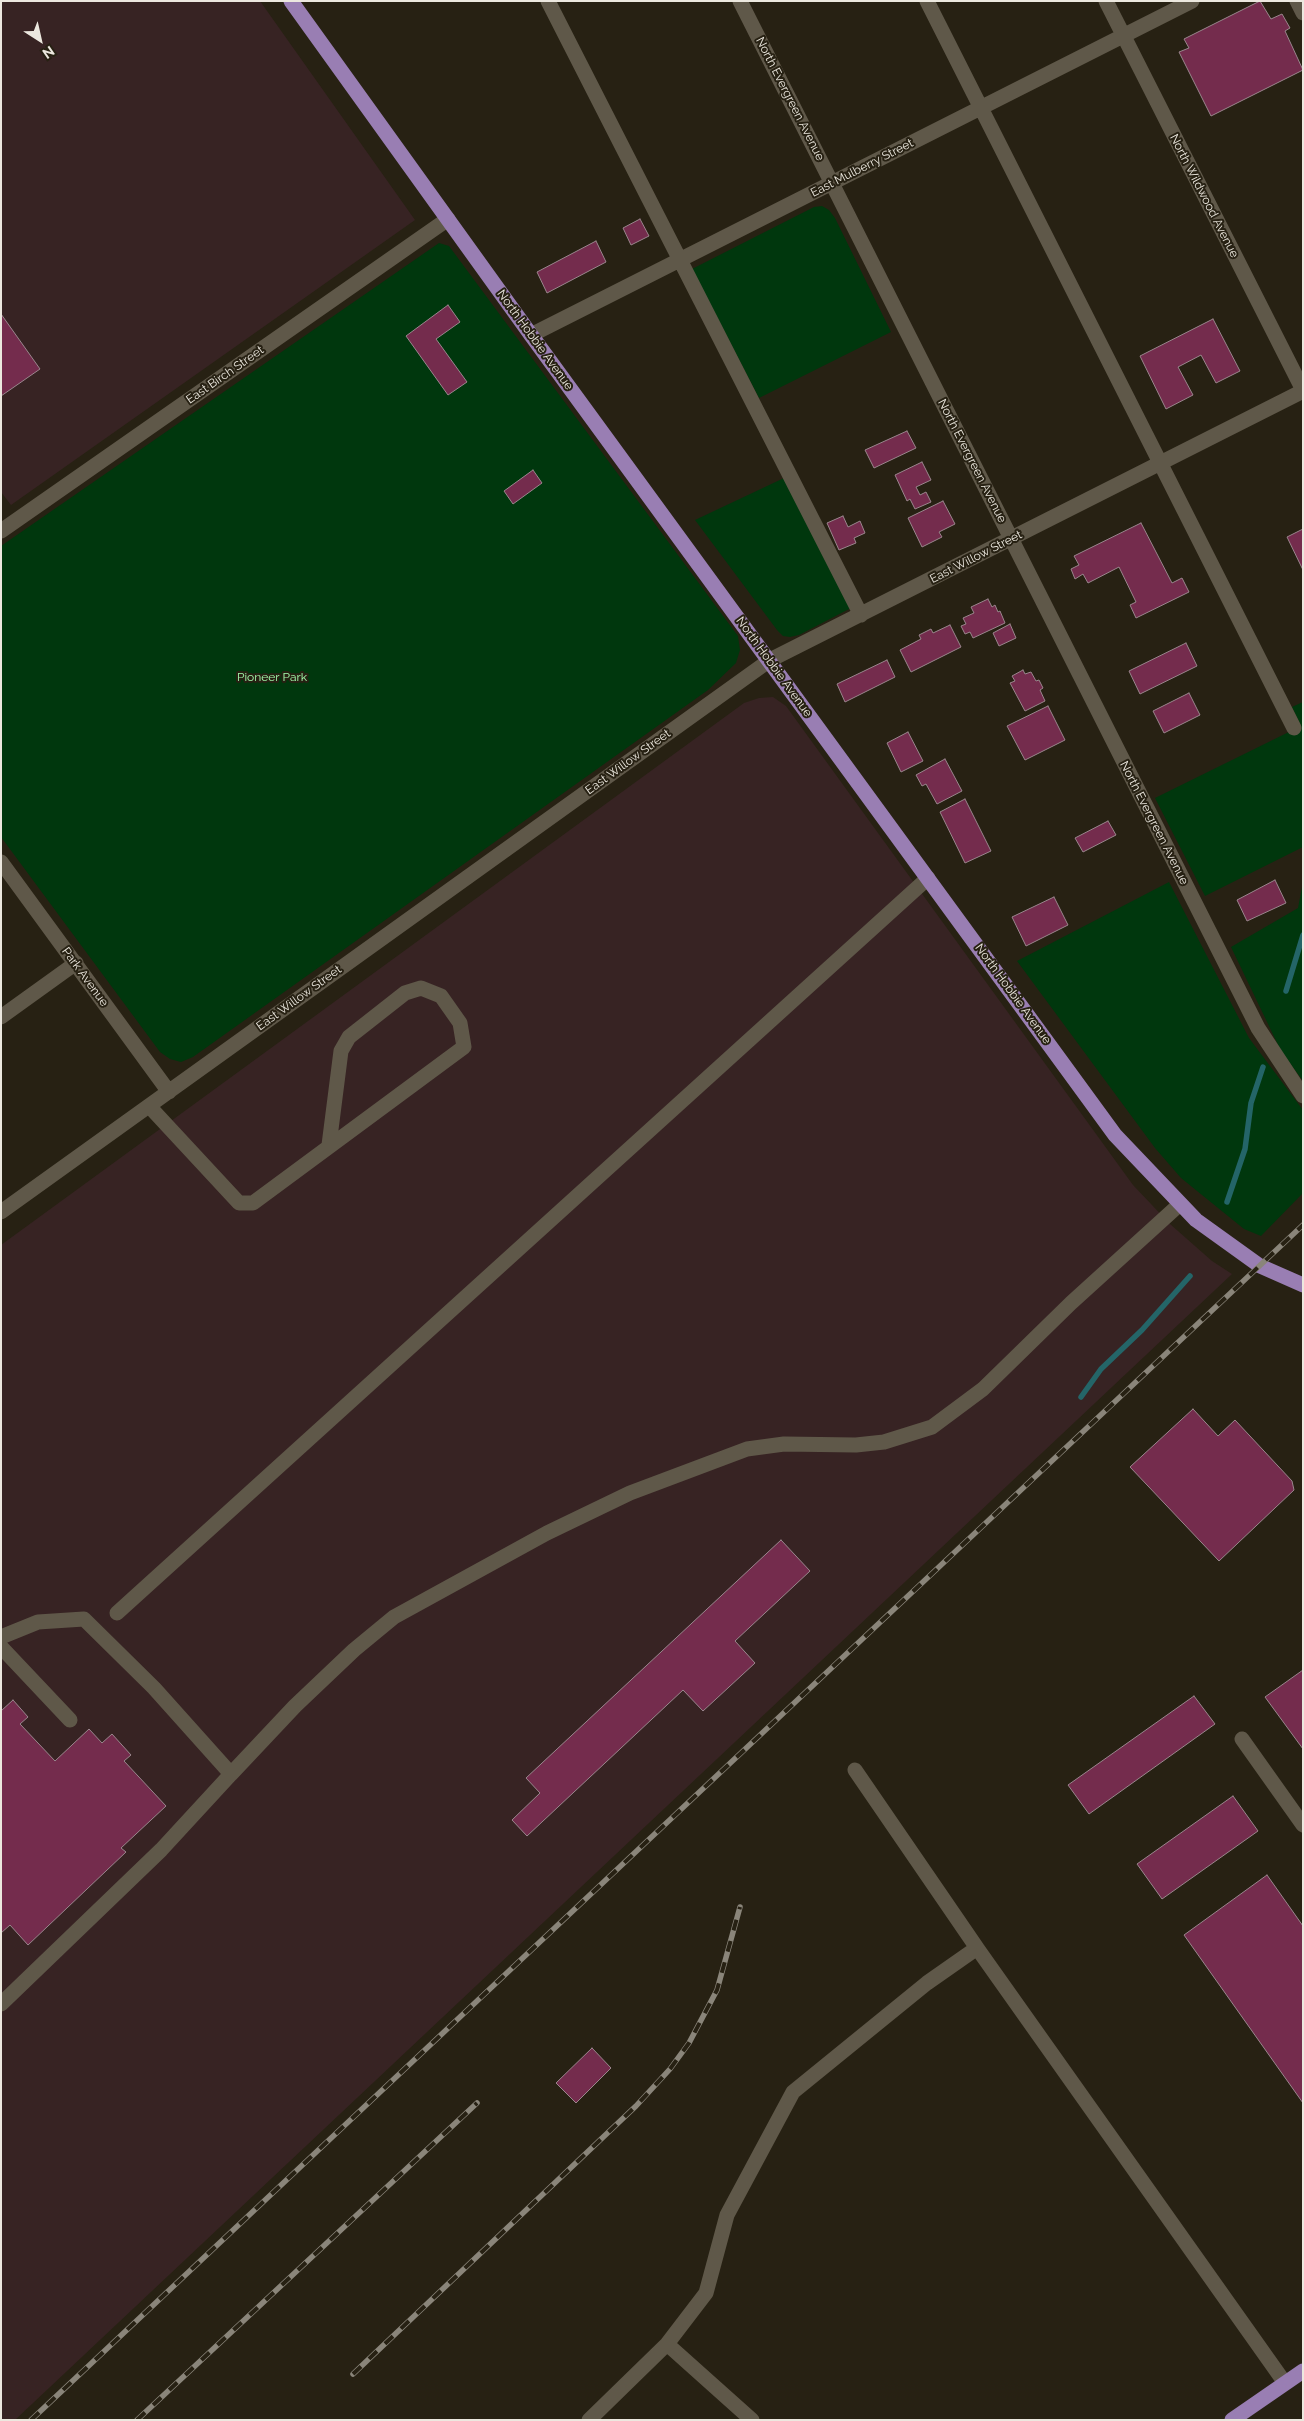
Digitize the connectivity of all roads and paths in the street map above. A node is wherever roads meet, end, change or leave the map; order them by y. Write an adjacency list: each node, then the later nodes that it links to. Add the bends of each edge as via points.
1 (548, 1): 13 (street)
2 (740, 1): 11 (street, North Evergreen Avenue)
3 (926, 1): 10 (street)
4 (1106, 1): 9 (street, North Wildwood Avenue)
5 (1192, 1): 9 (street, East Mulberry Street)
6 (1297, 1): 8 (street)
7 (295, 2): 12 (main road, North Hobbie Avenue)
8 (1303, 13)
9 (1124, 36): 10 (street, East Mulberry Street); 15 (street, North Wildwood Avenue)
10 (980, 108): 11 (street, East Mulberry Street); 16 (street)
11 (832, 183): 13 (street, East Mulberry Street); 18 (street, North Evergreen Avenue)
12 (448, 219): 14 (main road, North Hobbie Avenue); 17 (street, East Birch Street)
13 (680, 260): 14 (street, East Mulberry Street); 19 (street)
14 (531, 335): 20 (main road, North Hobbie Avenue)
15 (1303, 391): 16 (street, East Willow Street)
16 (1160, 463): 18 (street, East Willow Street); 21 (street)
17 (1, 531)
18 (1011, 539): 19 (street, East Willow Street); 27 (street, North Evergreen Avenue, via 1258,1028)
19 (861, 614): 20 (street, East Willow Street)
20 (770, 660): 23 (main road, North Hobbie Avenue); 26 (street, East Willow Street)
21 (1294, 728)
22 (1, 862): 24 (street, Park Avenue)
23 (928, 878): 30 (main road, North Hobbie Avenue, via 1116,1135); 33 (street)
24 (76, 964): 25 (street); 26 (street, Park Avenue)
25 (1, 1017)
26 (169, 1092): 28 (street, East Willow Street)
27 (1303, 1096)
28 (149, 1106): 29 (street, via 239,1203 253,1203); 31 (street, East Willow Street)
29 (329, 1146): 29 (street, via 464,1048 460,1023 441,996 421,988 405,993 349,1037 341,1051)
30 (1180, 1204): 32 (main road, North Hobbie Avenue, via 1196,1220 1260,1266); 39 (street, via 983,1389 932,1427 884,1442 784,1444 747,1449 630,1493 547,1533 394,1617 295,1706)
31 (1, 1212)
32 (1303, 1285)
33 (117, 1613)
34 (1, 1636): 39 (street, via 38,1622 84,1619 154,1688)
35 (1, 1647): 36 (street)
36 (70, 1720)
37 (1242, 1739): 40 (street)
38 (855, 1770): 41 (street)
39 (231, 1774): 42 (street, via 161,1850)
40 (1303, 1825)
41 (978, 1948): 43 (street, via 927,1983 793,2092 727,2215 706,2293); 45 (street)
42 (1, 2004)
43 (667, 2344): 46 (street); 47 (street)
44 (1303, 2371): 45 (main road)
45 (1285, 2383): 48 (main road)
46 (589, 2420)
47 (752, 2420)
48 (1232, 2420)

